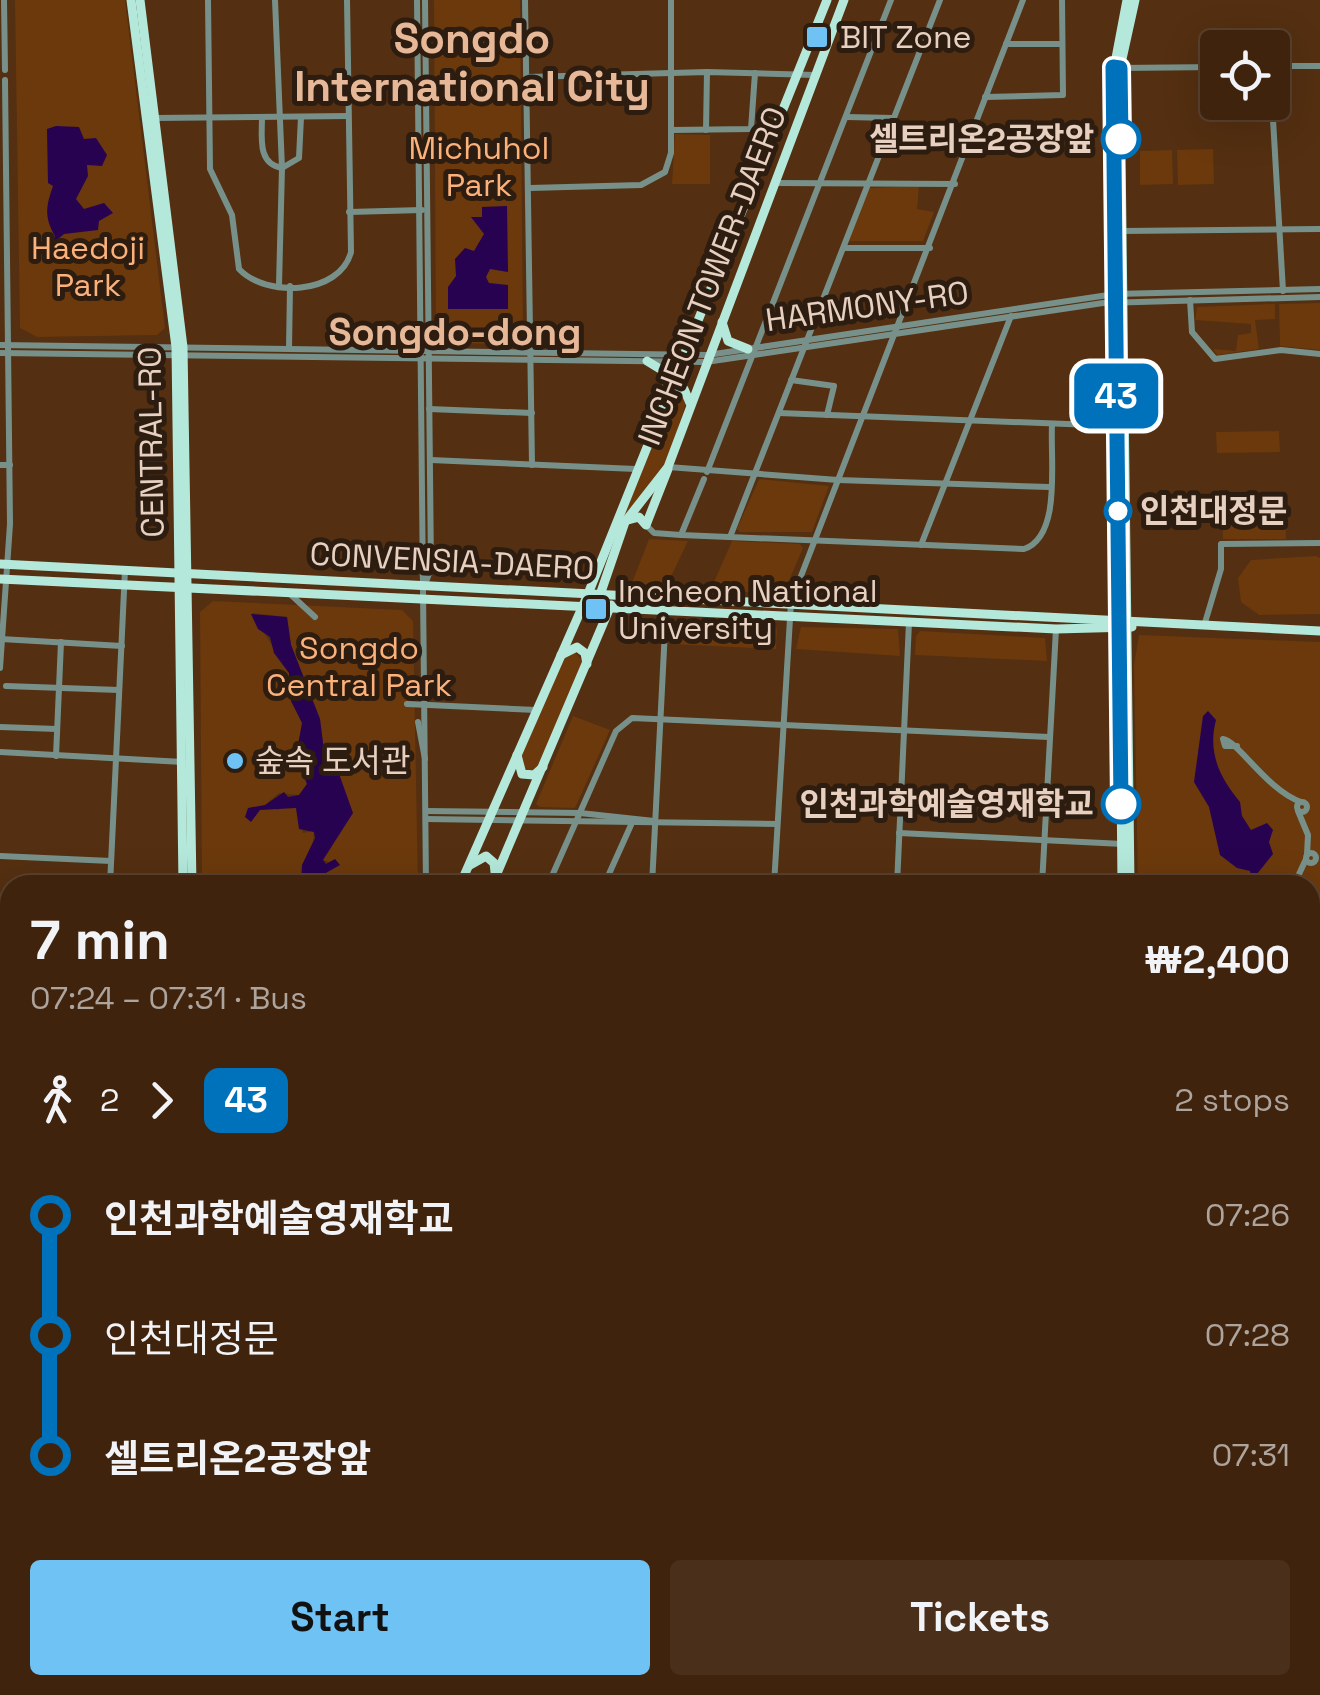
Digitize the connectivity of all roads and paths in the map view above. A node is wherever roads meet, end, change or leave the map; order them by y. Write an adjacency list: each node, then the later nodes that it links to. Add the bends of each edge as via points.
1 (4, 0): 19 (street)
2 (131, 0): 42 (main road, CENTRAL-RO)
3 (140, 0): 42 (main road, CENTRAL-RO)
4 (208, 0): 38 (street)
5 (275, 0): 36 (street)
6 (347, 0): 37 (street)
7 (417, 0): 53 (street)
8 (425, 0): 53 (street)
9 (525, 0): 32 (street)
10 (672, 0): 28 (street)
11 (826, 0): 30 (main road, INCHEON TOWER-DAERO)
12 (844, 0): 31 (main road, INCHEON TOWER-DAERO)
13 (891, 0): 41 (street)
14 (940, 0): 43 (street)
15 (1023, 0): 20 (street)
16 (1062, 0): 21 (street)
17 (1127, 0): 24 (main road)
18 (1135, 0): 24 (main road)
19 (2, 14): 26 (street)
20 (1006, 44): 21 (street); 34 (street)
21 (1062, 44): 34 (street, via 1062,95)
22 (1290, 66): 23 (street)
23 (1320, 66)
24 (1116, 67): 25 (street); 57 (main road); 65 (main road)
25 (1200, 67)
26 (5, 70)
27 (706, 72): 28 (street); 29 (street); 46 (street)
28 (672, 73): 32 (street); 45 (street)
29 (755, 73): 30 (street); 46 (street, via 753,128)
30 (796, 75): 31 (street); 68 (main road, INCHEON TOWER-DAERO)
31 (814, 76): 48 (main road, INCHEON TOWER-DAERO)
32 (528, 77): 52 (street)
33 (6, 80): 35 (street)
34 (985, 97): 51 (street)
35 (4, 112): 60 (street)
36 (277, 116): 39 (street); 40 (street); 47 (street)
37 (348, 116): 40 (street); 54 (street)
38 (209, 117): 39 (street); 42 (street); 61 (street, via 211,176 232,214 236,263 256,282)
39 (262, 117): 47 (street, via 264,157)
40 (301, 117): 47 (street, via 299,158)
41 (846, 117): 43 (street); 49 (street)
42 (152, 118): 75 (main road, CENTRAL-RO)
43 (893, 118): 50 (street)
44 (1273, 120): 55 (street)
45 (672, 130): 46 (street); 52 (street, via 670,160 652,182)
46 (706, 130)
47 (282, 168): 61 (street)
48 (772, 182): 49 (street); 70 (main road, INCHEON TOWER-DAERO)
49 (819, 184): 50 (street); 76 (street)
50 (868, 184): 51 (street); 58 (street)
51 (954, 184): 59 (street)
52 (530, 188): 79 (street)
53 (423, 210): 54 (street); 77 (street)
54 (348, 212): 62 (street, via 350,252 340,274 324,284)
55 (1282, 229): 56 (street); 57 (street); 64 (street)
56 (1320, 229)
57 (1122, 231): 65 (main road)
58 (844, 248): 59 (street); 72 (street)
59 (930, 248): 71 (street)
60 (4, 262): 73 (street)
61 (279, 285): 62 (street)
62 (290, 286): 74 (street)
63 (1320, 289): 64 (street, HARMONY-RO)
64 (1283, 294): 65 (street, HARMONY-RO); 66 (street, HARMONY-RO); 67 (street, HARMONY-RO)
65 (1119, 297): 67 (street, HARMONY-RO); 69 (street, HARMONY-RO); 93 (main road)
66 (1320, 297)
67 (1190, 300): 78 (street, via 1193,335 1215,359 1281,350)
68 (703, 313): 70 (main road, via 708,326); 80 (main road, INCHEON TOWER-DAERO)
69 (1012, 314): 71 (street, HARMONY-RO); 91 (street)
70 (721, 320): 76 (main road, via 728,341); 81 (main road, INCHEON TOWER-DAERO)
71 (898, 330): 72 (street, HARMONY-RO); 90 (street)
72 (806, 343): 76 (street, HARMONY-RO); 83 (street)
73 (5, 349): 75 (street, HARMONY-RO); 97 (street)
74 (290, 349): 75 (street, HARMONY-RO); 77 (street, HARMONY-RO)
75 (179, 350): 77 (street, HARMONY-RO); 115 (main road, CENTRAL-RO)
76 (752, 350): 81 (street, HARMONY-RO); 101 (street)
77 (425, 354): 79 (street, HARMONY-RO); 85 (street); 94 (street)
78 (1320, 354)
79 (532, 355): 80 (street, HARMONY-RO); 82 (street, HARMONY-RO); 87 (street)
80 (684, 358): 81 (street, HARMONY-RO); 82 (street, HARMONY-RO); 84 (main road, INCHEON TOWER-DAERO)
81 (707, 358): 86 (main road, INCHEON TOWER-DAERO)
82 (647, 361): 84 (main road, via 664,372)
83 (791, 380): 88 (street); 89 (street, via 834,386)
84 (668, 396): 86 (main road, via 684,389); 99 (main road, INCHEON TOWER-DAERO)
85 (429, 409): 87 (street); 94 (street)
86 (688, 410): 98 (main road, INCHEON TOWER-DAERO)
87 (532, 413): 95 (street)
88 (779, 413): 89 (street); 100 (street)
89 (827, 415): 90 (street)
90 (864, 416): 91 (street); 102 (street)
91 (970, 420): 92 (street); 103 (street)
92 (1052, 425): 93 (street); 104 (street)
93 (1120, 426): 134 (main road)
94 (427, 461): 95 (street); 118 (street)
95 (532, 465): 99 (street)
96 (0, 466): 97 (street)
97 (10, 466): 112 (street)
98 (668, 467): 101 (street); 105 (main road); 106 (main road, INCHEON TOWER-DAERO)
99 (636, 469): 122 (main road, INCHEON TOWER-DAERO)
100 (755, 474): 101 (street); 102 (street); 108 (street)
101 (706, 476): 107 (street)
102 (838, 480): 103 (street); 109 (street)
103 (946, 482): 104 (street); 111 (street)
104 (1049, 487): 111 (street, via 1048,527 1030,546)
105 (646, 520): 106 (main road); 107 (street, via 654,533)
106 (625, 522): 122 (main road, INCHEON TOWER-DAERO)
107 (681, 535): 108 (street)
108 (730, 537): 109 (street)
109 (815, 542): 111 (street); 125 (street)
110 (1316, 543): 135 (street, via 1221,544 1222,569)
111 (921, 545)
112 (5, 564): 113 (main road, CONVENSIA-DAERO); 116 (street)
113 (49, 566): 114 (main road, CONVENSIA-DAERO); 117 (main road, via 38,574)
114 (125, 569): 115 (main road, CONVENSIA-DAERO); 119 (street)
115 (182, 574): 118 (main road, CONVENSIA-DAERO); 120 (main road, CENTRAL-RO)
116 (4, 579): 117 (main road); 139 (street)
117 (50, 581): 119 (main road)
118 (426, 583): 122 (main road, CONVENSIA-DAERO); 123 (street)
119 (124, 586): 120 (main road); 141 (street)
120 (183, 589): 121 (main road, CONVENSIA-DAERO); 164 (main road, CENTRAL-RO)
121 (288, 593): 123 (main road, CONVENSIA-DAERO); 130 (street)
122 (593, 594): 124 (main road, CONVENSIA-DAERO); 126 (main road, INCHEON TOWER-DAERO); 127 (main road)
123 (426, 598): 126 (main road, CONVENSIA-DAERO); 149 (street)
124 (748, 600): 125 (main road, CONVENSIA-DAERO); 129 (main road, via 760,608)
125 (791, 602): 131 (street); 132 (main road, CONVENSIA-DAERO)
126 (582, 606): 127 (main road, CONVENSIA-DAERO); 142 (main road, INCHEON TOWER-DAERO)
127 (614, 608): 128 (main road, CONVENSIA-DAERO); 144 (main road)
128 (666, 610): 129 (main road, CONVENSIA-DAERO); 151 (street)
129 (748, 614): 131 (main road, CONVENSIA-DAERO)
130 (315, 617)
131 (787, 617): 133 (main road, CONVENSIA-DAERO); 153 (street)
132 (1094, 617): 134 (main road, CONVENSIA-DAERO); 137 (main road)
133 (909, 622): 136 (main road, CONVENSIA-DAERO); 156 (street)
134 (1123, 625): 135 (main road, CONVENSIA-DAERO); 137 (main road, CONVENSIA-DAERO); 138 (main road, CONVENSIA-DAERO); 177 (main road)
135 (1204, 626): 138 (main road, CONVENSIA-DAERO)
136 (1056, 629): 137 (main road, CONVENSIA-DAERO); 157 (street)
137 (1094, 630)
138 (1320, 633)
139 (1, 639): 140 (street); 143 (street)
140 (61, 642): 141 (street); 146 (street)
141 (122, 646): 147 (street)
142 (559, 657): 144 (main road, via 579,648); 150 (main road, INCHEON TOWER-DAERO)
143 (0, 668)
144 (586, 671): 165 (main road)
145 (6, 686): 146 (street)
146 (59, 688): 147 (street); 155 (street)
147 (120, 690): 162 (street)
148 (407, 704): 149 (street)
149 (426, 705): 150 (street); 163 (street)
150 (536, 710): 160 (main road, INCHEON TOWER-DAERO)
151 (660, 718): 153 (street); 167 (street, via 632,718 616,731); 172 (street)
152 (418, 722): 163 (street)
153 (782, 724): 156 (street); 173 (street)
154 (0, 727): 155 (street)
155 (57, 729): 161 (street)
156 (904, 730): 157 (street); 175 (street)
157 (1048, 737): 176 (street)
158 (1237, 746): 166 (street, via 1264,780)
159 (0, 752): 161 (street)
160 (517, 753): 165 (main road, via 522,774); 169 (main road, INCHEON TOWER-DAERO)
161 (56, 756): 162 (street)
162 (116, 758): 164 (street); 180 (street)
163 (426, 761): 168 (street)
164 (188, 763): 183 (main road, CENTRAL-RO); 184 (main road, CENTRAL-RO)
165 (544, 767): 170 (main road)
166 (1305, 809): 179 (street)
167 (580, 813): 170 (street); 171 (street); 172 (street)
168 (426, 815): 169 (street); 185 (street)
169 (489, 815): 170 (street); 181 (main road, INCHEON TOWER-DAERO)
170 (523, 816): 171 (street); 188 (main road)
171 (577, 822): 174 (street); 189 (street)
172 (655, 822): 173 (street); 174 (street); 191 (street)
173 (777, 824): 192 (street)
174 (631, 825): 190 (street)
175 (899, 833): 176 (street); 193 (street)
176 (1044, 840): 177 (street); 194 (street)
177 (1125, 844): 195 (main road)
178 (0, 856): 180 (street)
179 (1313, 857)
180 (112, 861): 182 (street)
181 (468, 866): 186 (main road, INCHEON TOWER-DAERO); 187 (main road, via 488,857)
182 (111, 875)
183 (183, 875)
184 (192, 875)
185 (426, 875)
186 (464, 875)
187 (494, 875)
188 (496, 875)
189 (553, 875)
190 (608, 875)
191 (652, 875)
192 (774, 875)
193 (897, 875)
194 (1042, 875)
195 (1126, 875)

